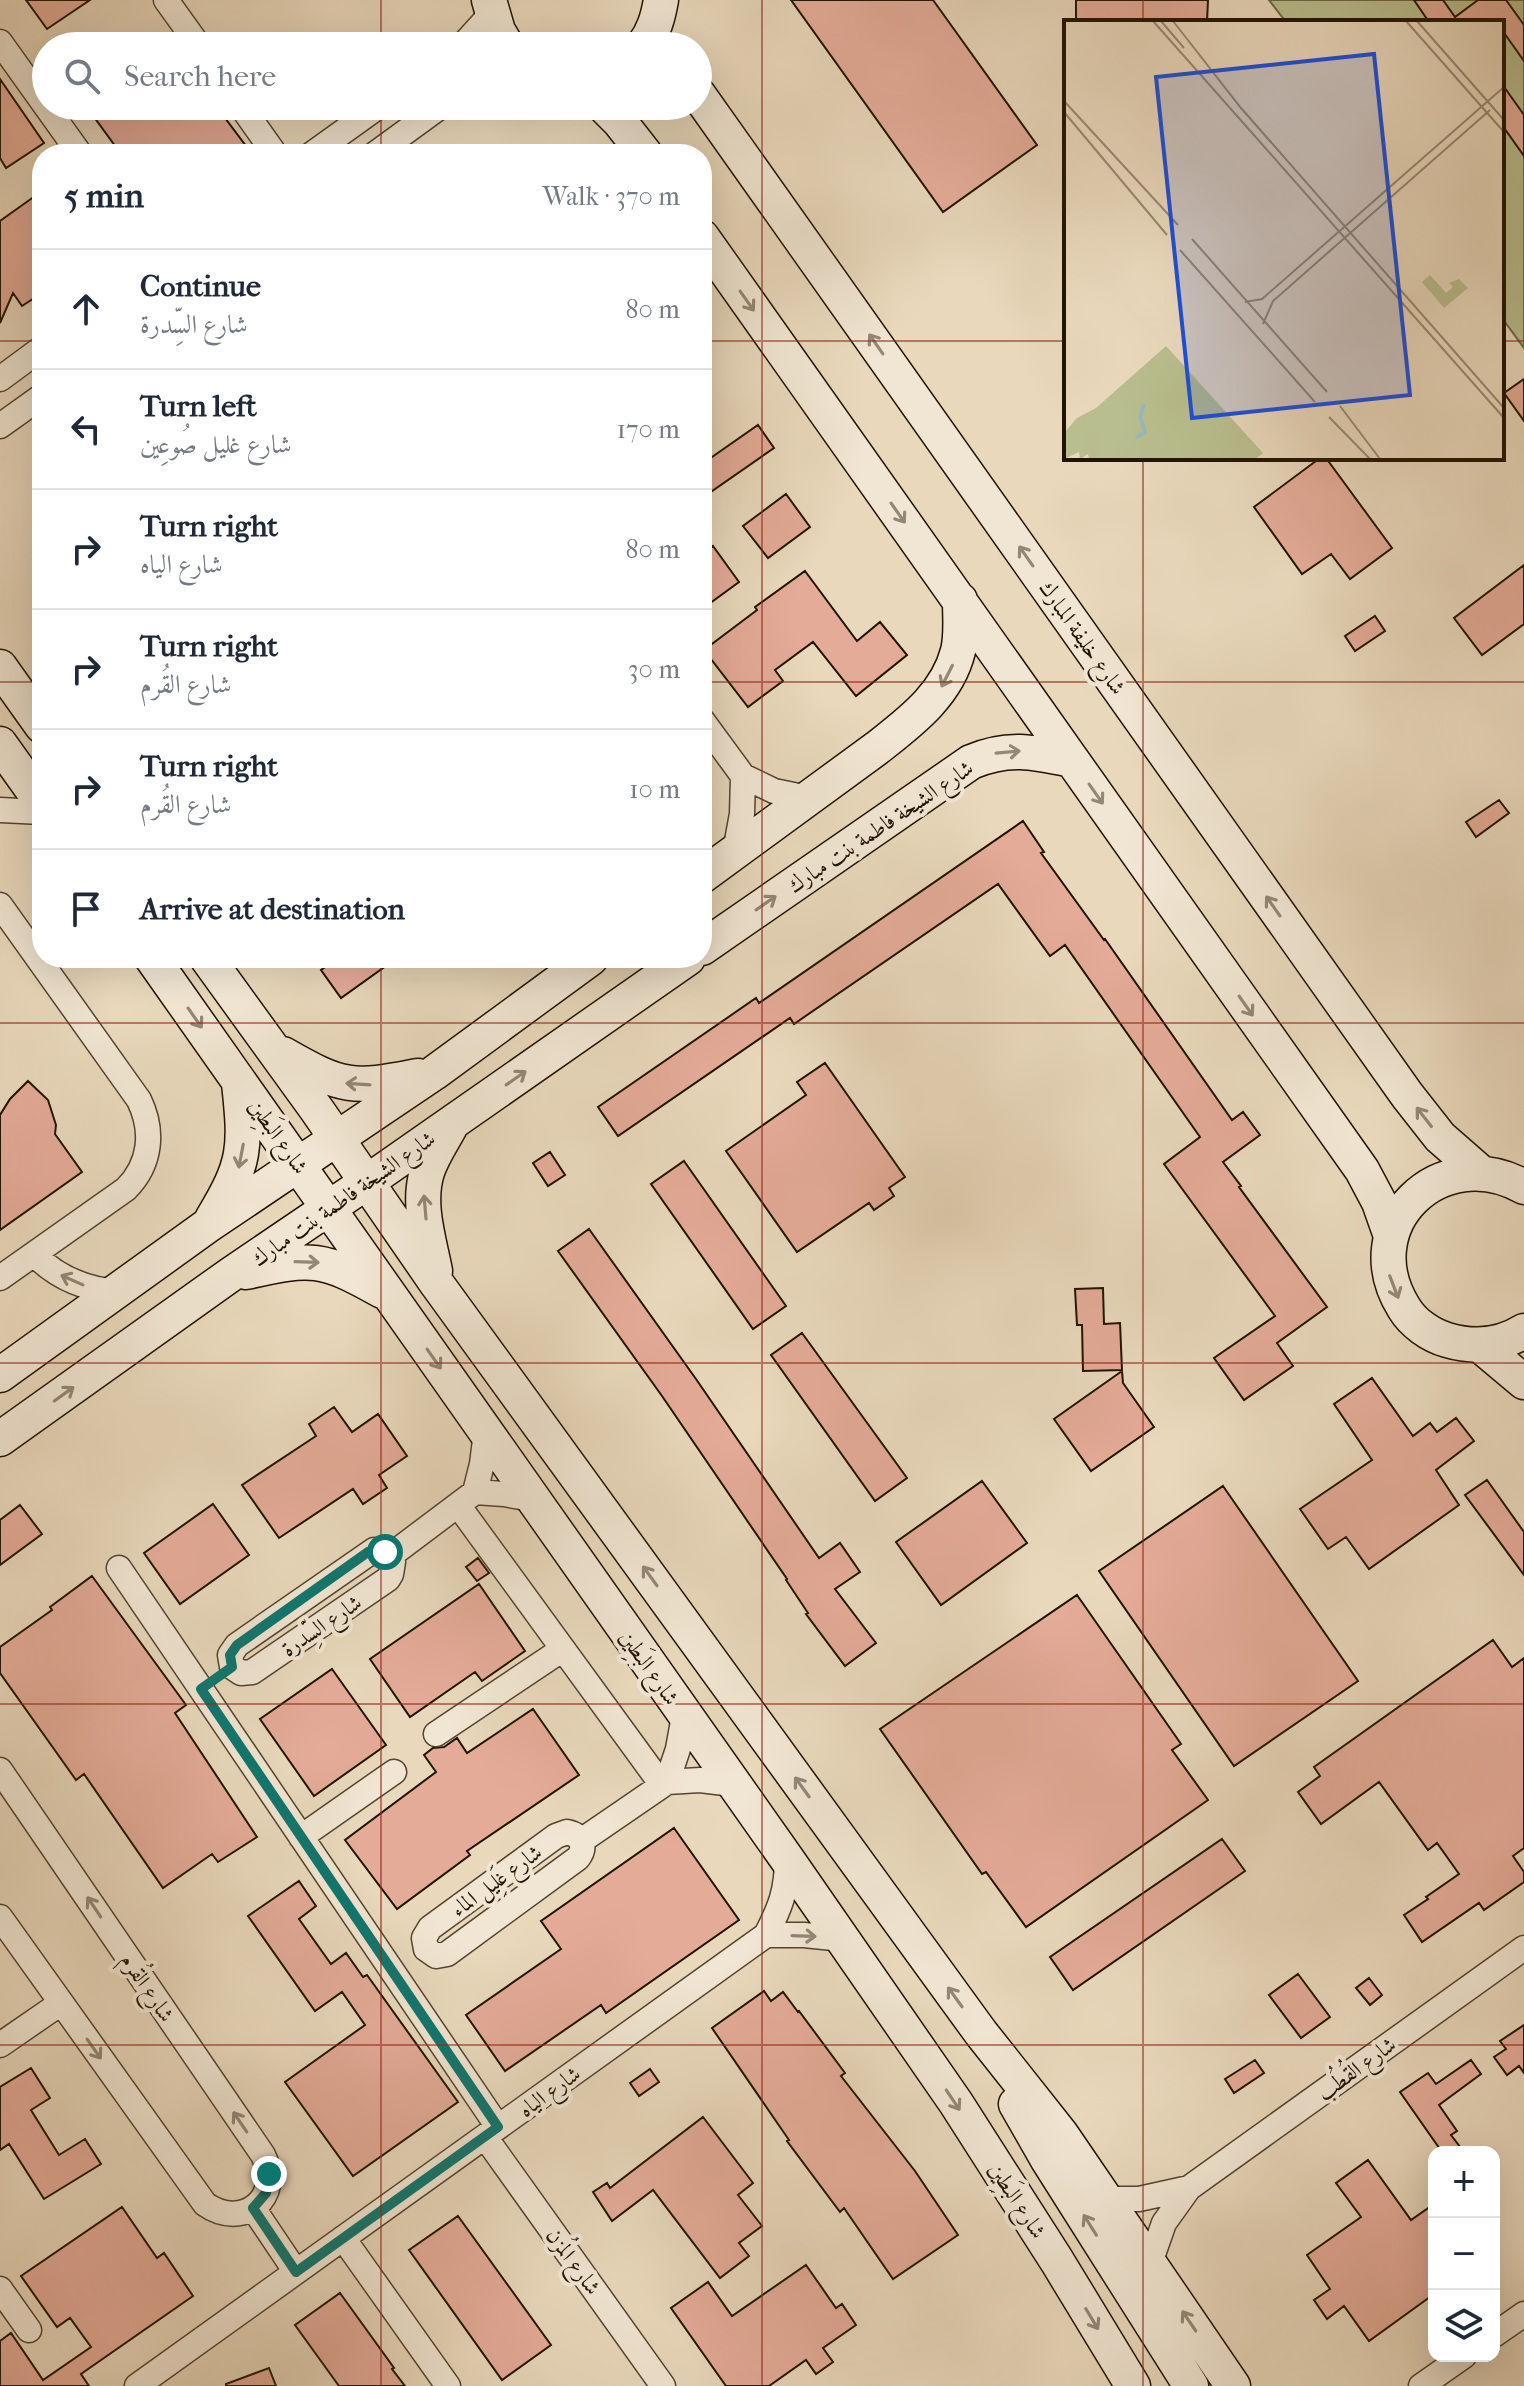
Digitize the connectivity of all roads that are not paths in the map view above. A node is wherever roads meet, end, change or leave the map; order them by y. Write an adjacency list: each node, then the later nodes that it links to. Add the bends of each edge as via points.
1 (166, 0): 3 (street)
2 (490, 7): 4 (street); 5 (main road)
3 (189, 32)
4 (472, 32)
5 (499, 32)
6 (0, 42): 7 (street)
7 (32, 87)
8 (712, 114): 51 (main road, شارع خليفة المبارك, one-way to 8, via 1415,1106)
9 (56, 120): 14 (street)
10 (251, 120): 15 (street)
11 (359, 120): 16 (street)
12 (422, 120): 17 (street)
13 (618, 120): 18 (main road)
14 (73, 144)
15 (268, 144)
16 (326, 144)
17 (389, 144)
18 (637, 144)
19 (712, 251): 24 (main road, one-way to 24)
20 (32, 355): 21 (street)
21 (0, 379)
22 (32, 403): 23 (street)
23 (0, 426)
24 (960, 600): 29 (main road); 32 (main road, one-way to 32, via 957,652 935,697 901,730)
25 (0, 667): 26 (main road)
26 (32, 712)
27 (712, 734): 30 (street)
28 (1, 750): 31 (main road)
29 (1072, 760): 38 (main road, شارع الشيخة فاطمة بنت مبارك, one-way to 29, via 971,762 1002,751); 56 (main road, one-way to 56, via 1362,1170)
30 (743, 776): 32 (street, via 774,791); 35 (street)
31 (32, 790)
32 (808, 798): 35 (main road)
33 (0, 810): 34 (street)
34 (32, 812)
35 (735, 852): 36 (main road)
36 (712, 869)
37 (0, 905): 39 (street)
38 (712, 941)
39 (32, 950)
40 (45, 968): 57 (street, via 139,1100 149,1133 146,1157 126,1189)
41 (159, 968): 47 (main road, شارع البَطِين, one-way to 47)
42 (214, 968): 45 (main road, شارع البَطِين)
43 (568, 968): 46 (main road)
44 (674, 968): 48 (main road, شارع الشيخة فاطمة بنت مبارك, one-way to 44)
45 (270, 1046): 46 (main road, one-way to 45, via 382,1084 346,1083 322,1076); 49 (main road, شارع البَطِين)
46 (434, 1073): 49 (main road)
47 (239, 1079): 50 (main road, شارع البَطِين); 55 (main road, one-way to 55, via 242,1154 234,1180)
48 (452, 1123): 52 (main road, شارع الشيخة فاطمة بنت مبارك); 60 (main road, one-way to 48, via 424,1186)
49 (335, 1138): 50 (main road); 52 (main road, شارع البَطِين)
50 (298, 1163): 54 (main road, شارع البَطِين); 55 (main road)
51 (1480, 1172): 53 (main road); 56 (main road, via 1460,1173 1424,1188 1404,1210)
52 (367, 1182): 54 (main road, شارع الشيخة فاطمة بنت مبارك); 60 (main road, شارع البَطِين)
53 (1524, 1187)
54 (329, 1208): 58 (main road, شارع الشيخة فاطمة بنت مبارك); 62 (main road, شارع البَطِين)
55 (207, 1226): 61 (main road)
56 (1391, 1236): 64 (main road, one-way to 64, via 1390,1277 1408,1314 1440,1338)
57 (34, 1254): 59 (street); 61 (street, one-way to 57, via 71,1281)
58 (230, 1275): 62 (main road, one-way to 62, via 318,1262); 68 (main road, شارع الشيخة فاطمة بنت مبارك, one-way to 58)
59 (0, 1278)
60 (437, 1284): 90 (main road, شارع البَطِين, one-way to 60)
61 (117, 1292): 65 (main road)
62 (390, 1295): 67 (main road, شارع البَطِين, one-way to 67)
63 (1524, 1331): 64 (main road)
64 (1481, 1346): 66 (main road)
65 (0, 1375)
66 (1524, 1382)
67 (486, 1432): 69 (street, via 482,1464); 70 (main road, شارع البَطِين)
68 (0, 1439)
69 (466, 1499): 70 (street, via 504,1494); 71 (street, شارع السِّدرة); 73 (street)
70 (532, 1499): 76 (main road, شارع البَطِين)
71 (390, 1556): 74 (street, شارع السِّدرة, via 374,1550 356,1561 237,1645 230,1655); 74 (street, شارع السِّدرة, via 391,1574 383,1582 252,1672)
72 (119, 1568): 75 (street, شارع المُزن)
73 (563, 1649): 77 (street); 80 (street)
74 (232, 1667): 75 (street, شارع السِّدرة)
75 (201, 1689): 82 (street, شارع المُزن)
76 (684, 1716): 80 (street); 81 (main road, شارع البَطِين)
77 (436, 1734)
78 (0, 1770): 95 (street, شارع القُرم, one-way to 78, via 269,2184 263,2155)
79 (394, 1772): 82 (street)
80 (665, 1783): 81 (street); 88 (street, شارع غَلِيل الماء, via 581,1841 567,1832 556,1836 430,1928 424,1938 426,1949)
81 (733, 1784): 83 (main road, شارع البَطِين)
82 (301, 1837): 88 (street, شارع المُزن)
83 (787, 1859): 85 (street, شارع الياه, via 781,1906); 86 (main road, شارع البَطِين)
84 (0, 1917): 89 (street)
85 (766, 1935): 86 (street, one-way to 86); 92 (street, شارع الياه)
86 (843, 1939): 107 (main road, شارع البَطِين, one-way to 107, via 956,2103)
87 (1524, 1948): 93 (street, شارع القُطُب)
88 (394, 1974): 92 (street, شارع المُزن)
89 (61, 2003): 91 (street); 95 (street, one-way to 95, via 205,2204 223,2214)
90 (981, 2033): 94 (main road, شارع البَطِين); 108 (main road, شارع البَطِين, one-way to 90, via 1030,2129)
91 (0, 2045)
92 (491, 2132): 96 (street, شارع الياه); 106 (street, شارع المُزن)
93 (1189, 2188): 94 (street, شارع القُطُب, via 1139,2199); 97 (street, شارع القُطُب, via 1164,2223)
94 (1105, 2199): 97 (main road, شارع البَطِين)
95 (253, 2208): 98 (street)
96 (343, 2238): 98 (street, شارع الياه); 105 (street)
97 (1150, 2263): 109 (main road, شارع البَطِين, one-way to 97)
98 (296, 2272): 104 (street, شارع الياه)
99 (0, 2289): 101 (street)
100 (1524, 2314): 102 (street)
101 (29, 2330)
102 (1500, 2331)
103 (1455, 2362): 110 (street)
104 (137, 2386)
105 (448, 2386)
106 (663, 2386)
107 (1133, 2386)
108 (1191, 2386)
109 (1233, 2386)
110 (1421, 2386)

